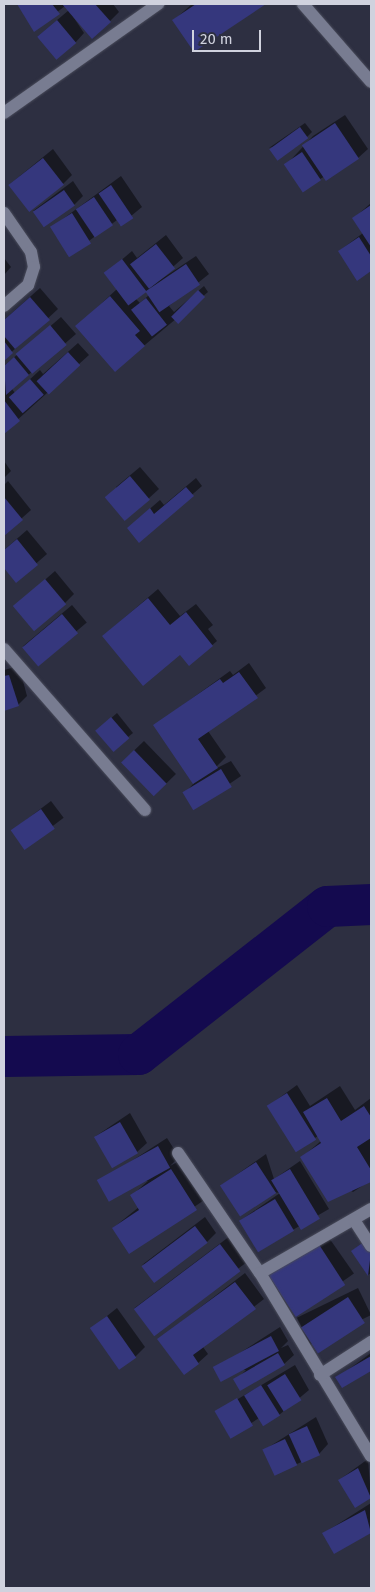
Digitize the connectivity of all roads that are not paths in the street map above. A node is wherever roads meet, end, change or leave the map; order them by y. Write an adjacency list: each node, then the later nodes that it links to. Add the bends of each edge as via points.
1 (158, 4): 4 (street)
2 (303, 4): 3 (street)
3 (371, 82)
4 (4, 113)
5 (4, 213): 6 (street, via 31,252 34,267 28,285)
6 (4, 306)
7 (4, 649): 8 (street)
8 (145, 810)
9 (178, 1153): 13 (street)
10 (371, 1209): 11 (street)
11 (354, 1220): 12 (street); 13 (street)
12 (371, 1246)
13 (260, 1273): 15 (street)
14 (371, 1342): 15 (street)
15 (320, 1375): 16 (street)
16 (371, 1456)

